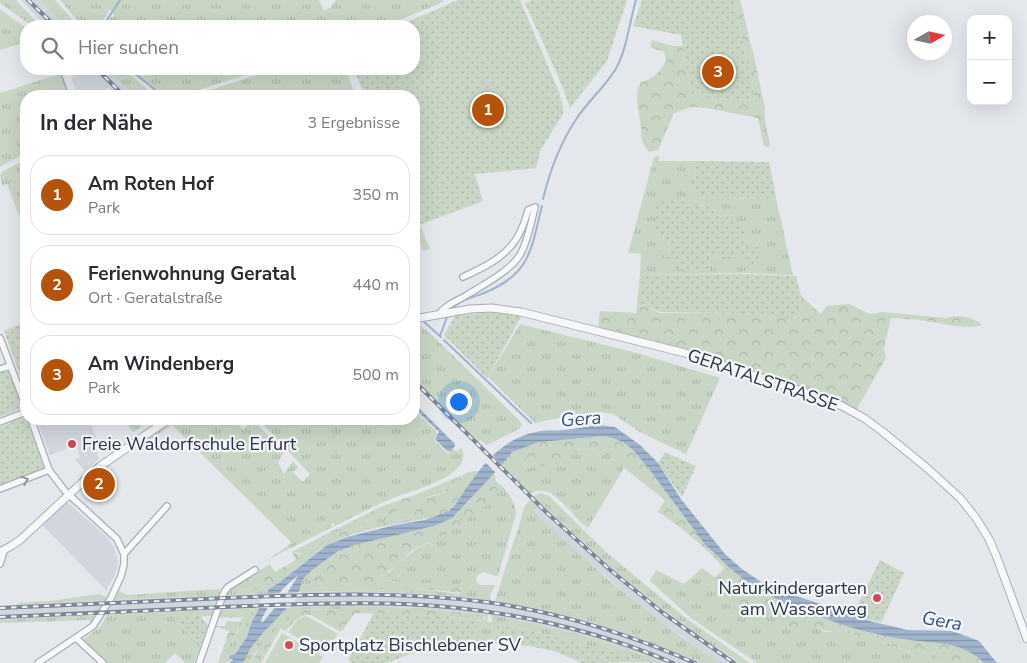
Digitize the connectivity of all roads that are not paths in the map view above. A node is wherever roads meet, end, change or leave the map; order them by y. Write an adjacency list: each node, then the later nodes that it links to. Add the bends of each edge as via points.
1 (463, 277): 2 (street, via 506,253 520,232 528,210 535,207 519,257 508,268 446,306)
2 (439, 314): 3 (street, GERATALSTRASSE); 21 (street, GERATALSTRASSE, via 492,308 534,315 685,353 818,397 864,418 932,472 976,518 996,555)
3 (420, 318)
4 (0, 338): 5 (street)
5 (10, 366): 6 (street); 7 (street)
6 (0, 369)
7 (20, 392)
8 (20, 414): 9 (street)
9 (0, 422)
10 (33, 425): 12 (street)
11 (160, 425): 14 (street, via 106,462)
12 (50, 470): 13 (street, one-way to 12); 14 (street)
13 (0, 489)
14 (69, 494): 16 (street, via 20,540); 17 (street, via 112,532)
15 (168, 506): 17 (street)
16 (2, 551): 18 (street)
17 (124, 554): 20 (street, via 123,570 111,598 93,626)
18 (0, 564)
19 (255, 570): 24 (street, via 224,592)
20 (76, 638): 22 (street); 23 (street)
21 (1027, 639)
22 (38, 663)
23 (103, 663)
24 (199, 663)

